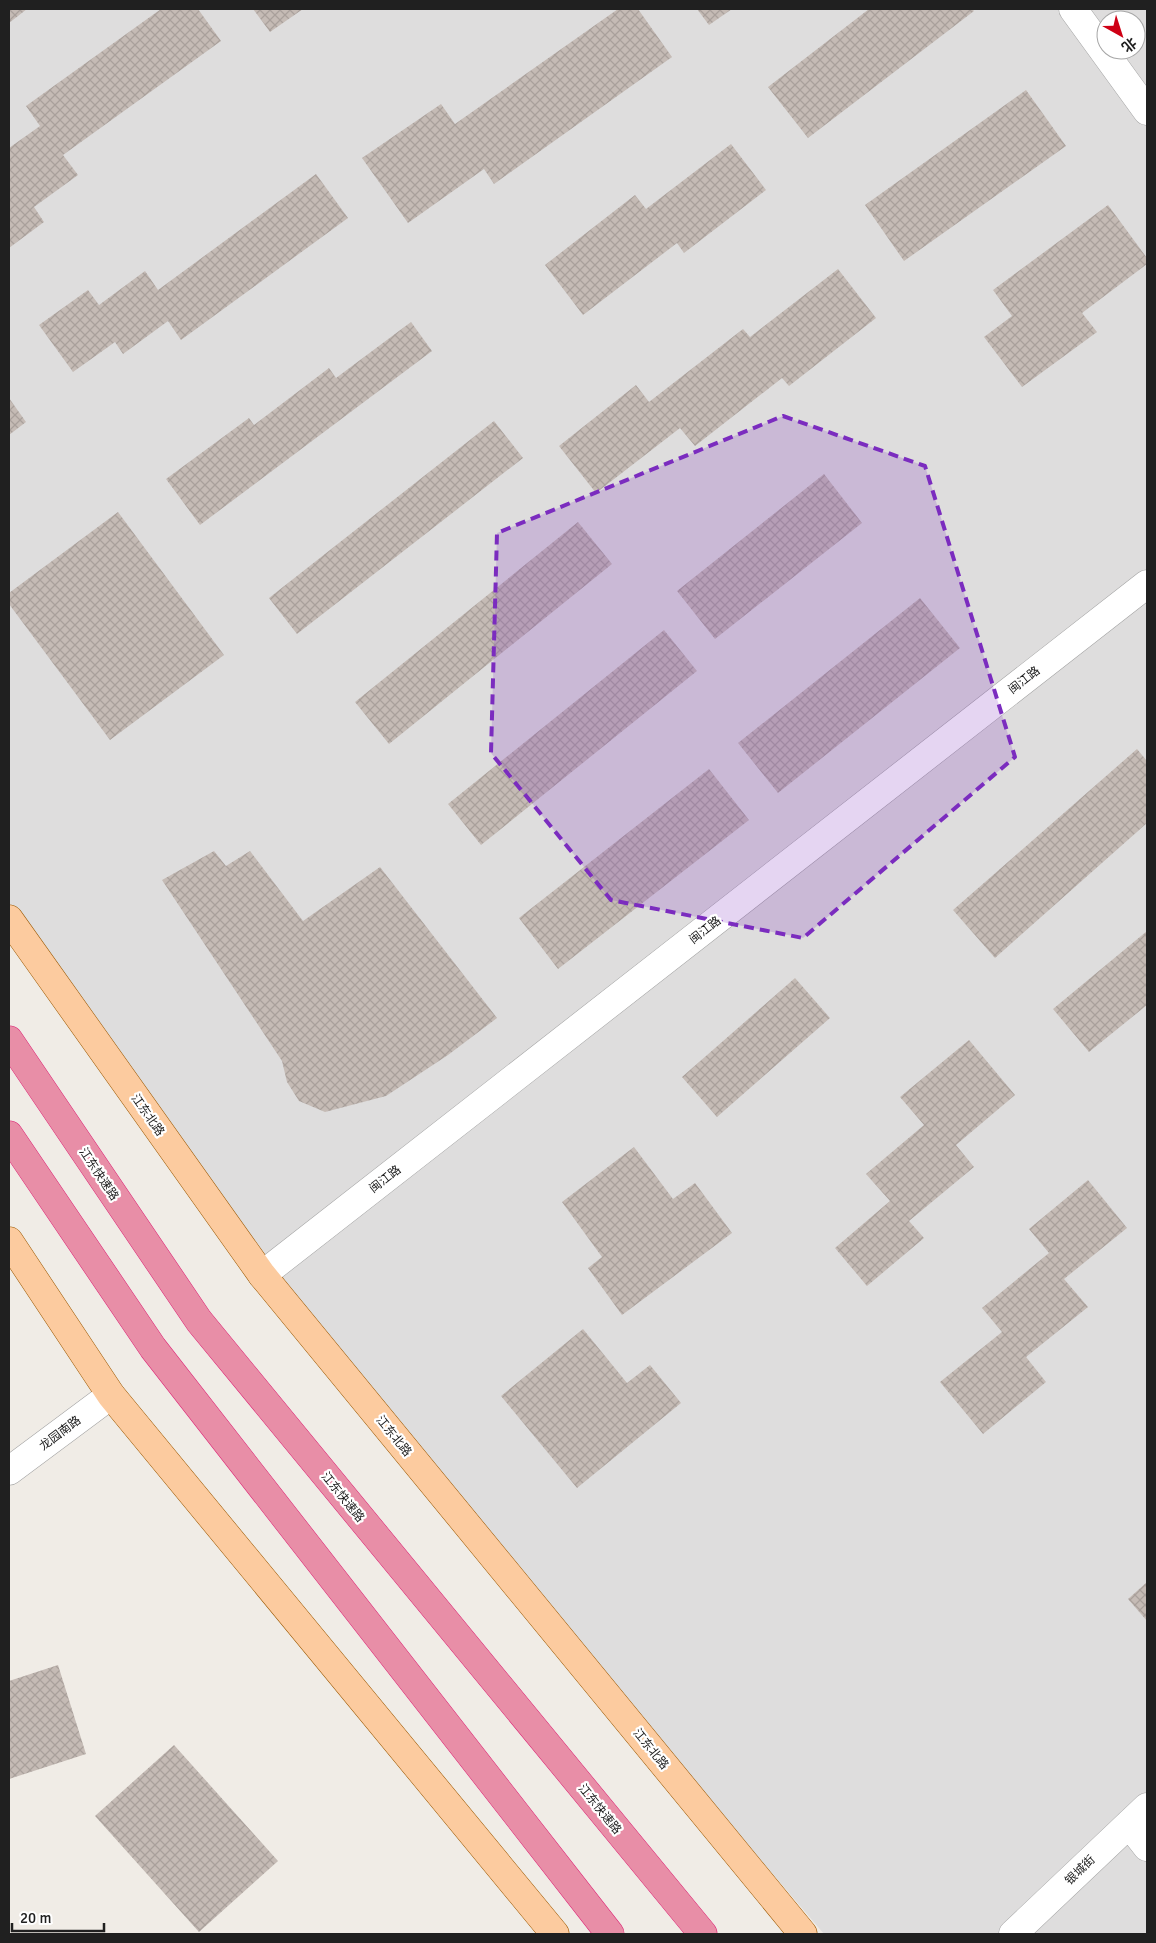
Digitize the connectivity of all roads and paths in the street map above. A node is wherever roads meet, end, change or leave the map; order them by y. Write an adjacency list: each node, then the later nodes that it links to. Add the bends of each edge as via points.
1 (1073, 9): 2 (street)
2 (1147, 110)
3 (1147, 584): 8 (street, 闽江路)
4 (9, 919): 8 (main road, 江东北路)
5 (9, 1040): 15 (highway, 江东快速路, via 199,1321)
6 (9, 1135): 14 (highway, via 152,1348)
7 (9, 1241): 9 (main road)
8 (262, 1275): 16 (main road, 江东北路)
9 (111, 1395): 10 (street, 龙园南路); 13 (main road)
10 (9, 1471)
11 (1138, 1815): 12 (street); 17 (street, 银城街)
12 (1147, 1847)
13 (555, 1934)
14 (610, 1934)
15 (703, 1934)
16 (803, 1934)
17 (1013, 1934)

